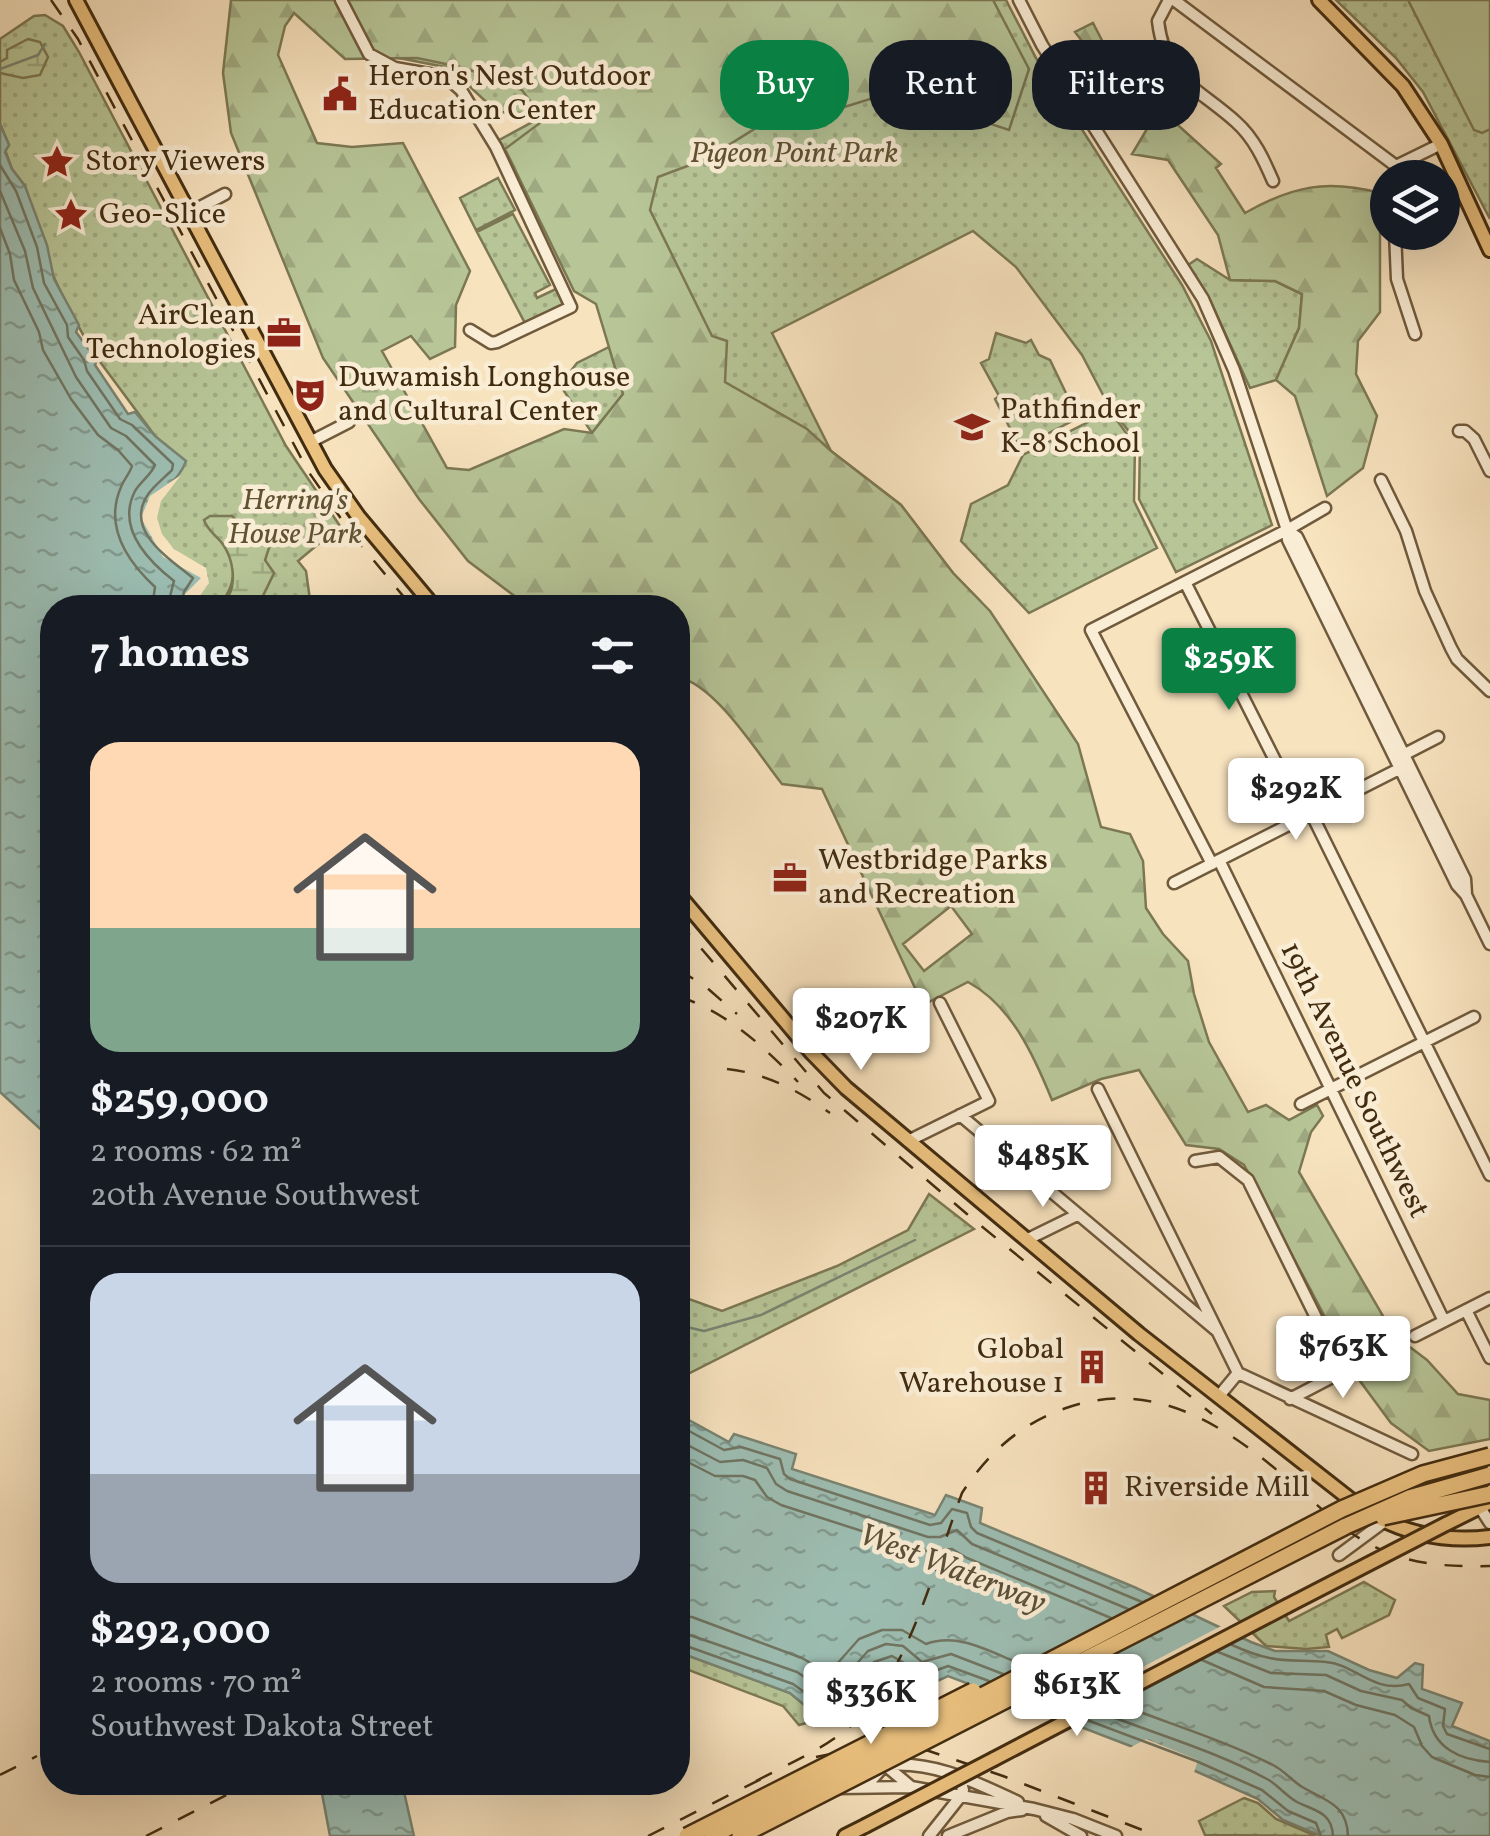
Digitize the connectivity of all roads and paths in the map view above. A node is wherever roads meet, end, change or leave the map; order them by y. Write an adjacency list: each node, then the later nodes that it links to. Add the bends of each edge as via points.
1 (341, 0): 14 (street, via 369,54 395,68 446,77 461,90 572,307 491,343)
2 (1019, 0): 22 (street, via 1203,299)
3 (1171, 0): 7 (street); 9 (street, via 1158,21 1171,66 1237,123)
4 (1319, 0): 6 (main road, via 1403,86)
5 (78, 1): 11 (main road)
6 (1440, 144): 8 (street); 13 (main road)
7 (1380, 160)
8 (1415, 160)
9 (1274, 181)
10 (225, 194): 11 (street)
11 (189, 213): 18 (main road)
12 (1396, 250): 15 (street, via 1397,279)
13 (1490, 250)
14 (470, 330)
15 (1415, 334)
16 (349, 422): 18 (street)
17 (1458, 431): 19 (street, via 1470,434)
18 (310, 442): 24 (main road, via 340,492)
19 (1490, 471)
20 (1381, 480): 25 (street, via 1451,648)
21 (1324, 508): 22 (street)
22 (1288, 530): 23 (street); 27 (street); 28 (street)
23 (1184, 582): 29 (street); 30 (street, 19th Avenue Southwest, via 1091,630)
24 (425, 595)
25 (1490, 691)
26 (1438, 737): 27 (street)
27 (1405, 754): 32 (street, via 1465,879)
28 (1399, 769): 29 (street); 32 (street)
29 (1308, 814): 30 (street); 37 (street)
30 (1215, 862): 31 (street); 38 (street, 19th Avenue Southwest)
31 (1174, 883)
32 (1466, 895): 34 (street)
33 (690, 908): 42 (main road, via 818,1059)
34 (1490, 944)
35 (940, 1003): 41 (street, via 989,1101)
36 (1474, 1017): 37 (street)
37 (1423, 1042): 38 (street); 44 (street)
38 (1330, 1088): 40 (street); 49 (street, 19th Avenue Southwest)
39 (1098, 1089): 50 (street)
40 (1300, 1104)
41 (960, 1116): 42 (street); 45 (street)
42 (908, 1141): 46 (main road)
43 (1195, 1161): 55 (street, via 1220,1157 1248,1180 1326,1335 1340,1371)
44 (1490, 1175)
45 (1078, 1215): 46 (street); 50 (street)
46 (1026, 1240): 54 (main road)
47 (1490, 1298): 48 (street)
48 (1466, 1310): 49 (street); 52 (street)
49 (1444, 1321): 51 (street)
50 (1217, 1331): 53 (street)
51 (1415, 1336)
52 (1490, 1358)
53 (1238, 1374): 54 (street); 55 (street)
54 (1220, 1396): 60 (main road, via 1338,1492)
55 (1290, 1400): 56 (street)
56 (1412, 1454)
57 (1490, 1456): 65 (highway, bridge, via 1378,1492)
58 (1490, 1474): 62 (highway, bridge, via 1408,1498)
59 (1486, 1501): 61 (street); 62 (highway, bridge); 77 (main road, bridge)
60 (1385, 1521): 63 (main road, via 1430,1537); 64 (street)
61 (1490, 1523)
62 (1346, 1526): 76 (highway, bridge)
63 (1490, 1537)
64 (1339, 1555)
65 (1032, 1668): 73 (highway, bridge, via 986,1684); 74 (highway, bridge)
66 (885, 1765): 67 (street); 68 (street); 69 (street); 74 (street, via 838,1776)
67 (959, 1775): 70 (street); 71 (street)
68 (866, 1786): 69 (street); 75 (street, via 810,1795)
69 (911, 1787): 70 (street)
70 (960, 1798): 71 (street); 78 (street)
71 (1034, 1809): 72 (street); 79 (street, via 1007,1812); 81 (street)
72 (1068, 1833): 80 (street)
73 (687, 1836)
74 (714, 1836)
75 (728, 1836)
76 (740, 1836)
77 (845, 1836)
78 (929, 1836)
79 (948, 1836)
80 (1082, 1836)
81 (1116, 1836)

